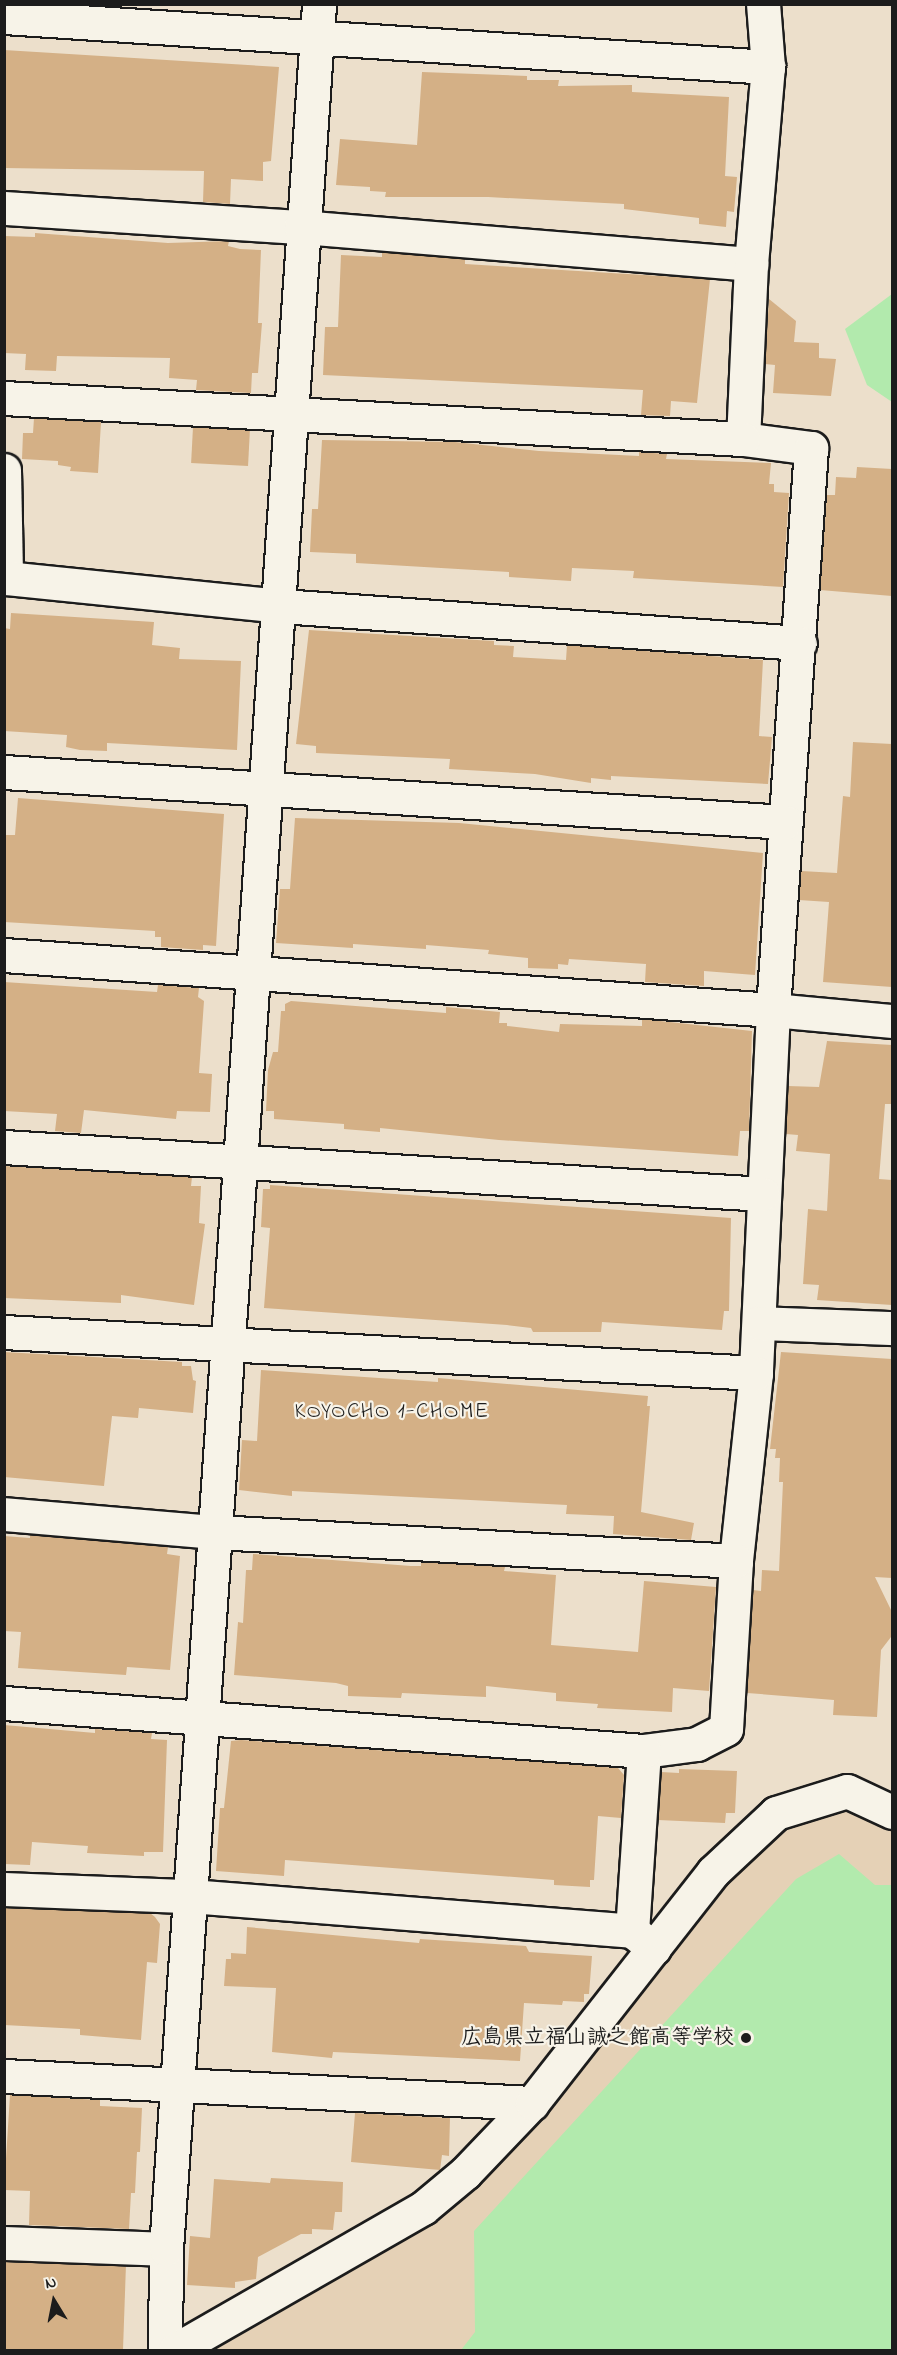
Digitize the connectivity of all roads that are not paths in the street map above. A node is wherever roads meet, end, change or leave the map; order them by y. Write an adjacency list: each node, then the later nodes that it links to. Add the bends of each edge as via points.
1 (319, 4): 4 (street)
2 (763, 4): 5 (street)
3 (4, 18): 4 (street)
4 (316, 39): 5 (street); 7 (street)
5 (768, 67): 8 (street)
6 (4, 208): 7 (street)
7 (301, 227): 8 (street); 10 (street)
8 (751, 264): 11 (street)
9 (4, 398): 10 (street)
10 (290, 412): 11 (street); 13 (street)
11 (743, 439): 14 (street, via 811,448)
12 (4, 470): 13 (street, via 6,578)
13 (281, 606): 14 (street); 16 (street)
14 (800, 643): 17 (street)
15 (4, 772): 16 (street)
16 (269, 788): 17 (street); 19 (street)
17 (785, 822): 20 (street)
18 (4, 955): 19 (street)
19 (254, 975): 20 (street); 23 (street)
20 (772, 1010): 21 (street); 24 (street)
21 (892, 1021)
22 (4, 1147): 23 (street)
23 (240, 1164): 24 (street); 28 (street)
24 (763, 1194): 25 (street)
25 (759, 1323): 26 (street); 29 (street)
26 (892, 1328)
27 (4, 1332): 28 (street)
28 (229, 1345): 29 (street); 31 (street)
29 (756, 1373): 32 (street)
30 (4, 1514): 31 (street)
31 (216, 1532): 32 (street); 34 (street)
32 (736, 1561): 35 (street, via 726,1729 697,1744)
33 (4, 1702): 34 (street)
34 (205, 1717): 35 (street); 38 (street)
35 (644, 1751): 39 (street)
36 (892, 1812): 39 (street, via 848,1791 776,1813)
37 (4, 1889): 38 (street)
38 (190, 1896): 39 (street); 41 (street)
39 (643, 1939): 42 (street)
40 (4, 2076): 41 (street)
41 (178, 2083): 42 (street); 44 (street)
42 (532, 2103): 46 (street, via 465,2173 423,2208)
43 (4, 2243): 44 (street)
44 (166, 2249): 45 (street)
45 (165, 2350)
46 (175, 2350)

